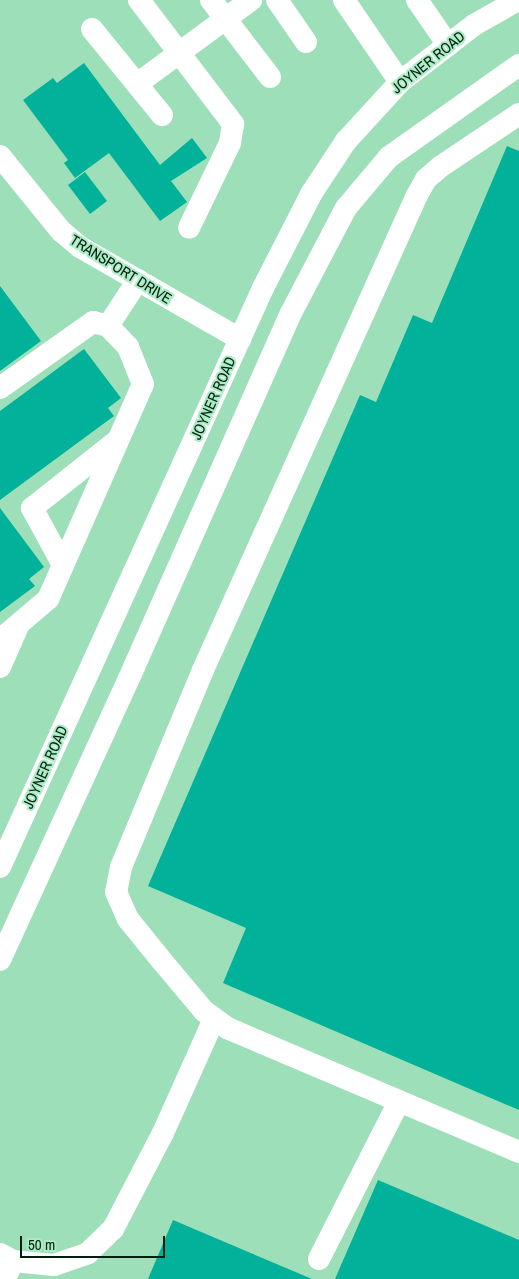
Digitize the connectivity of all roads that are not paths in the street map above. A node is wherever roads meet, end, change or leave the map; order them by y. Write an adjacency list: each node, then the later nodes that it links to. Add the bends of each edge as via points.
1 (140, 0): 12 (street)
2 (211, 0): 8 (street)
3 (251, 0): 8 (street)
4 (276, 0): 10 (street)
5 (344, 0): 15 (street)
6 (417, 0): 11 (street)
7 (518, 0): 11 (street, JOYNER ROAD)
8 (224, 19): 12 (street); 14 (street)
9 (92, 29): 16 (street)
10 (306, 42)
11 (448, 45): 15 (street, JOYNER ROAD)
12 (180, 52): 16 (street); 20 (street, via 232,124 230,143)
13 (519, 65): 32 (street, via 389,157 364,182 337,223 291,313)
14 (270, 77)
15 (400, 82): 23 (street, JOYNER ROAD, via 346,141 311,194)
16 (137, 84): 18 (street)
17 (519, 114): 33 (street, via 440,167 426,179 417,195 203,670 120,867 116,892 121,908 204,1012)
18 (162, 115)
19 (0, 156): 21 (street, TRANSPORT DRIVE, via 61,231)
20 (189, 228)
21 (138, 280): 22 (street); 23 (street, TRANSPORT DRIVE)
22 (108, 326): 24 (street, via 94,322 87,325); 25 (street, via 128,347 142,384)
23 (240, 339): 30 (street, JOYNER ROAD)
24 (0, 388)
25 (119, 439): 26 (street); 26 (street, via 32,508)
26 (63, 565): 27 (street, via 42,607)
27 (18, 625): 28 (street); 29 (street)
28 (0, 640)
29 (0, 666)
30 (7, 832): 31 (street, JOYNER ROAD)
31 (0, 867)
32 (0, 960)
33 (214, 1019): 34 (street); 37 (street, via 155,1150 113,1229 88,1253 71,1261 54,1265)
34 (399, 1101): 35 (street); 36 (street)
35 (519, 1152)
36 (320, 1259)
37 (6, 1265)

